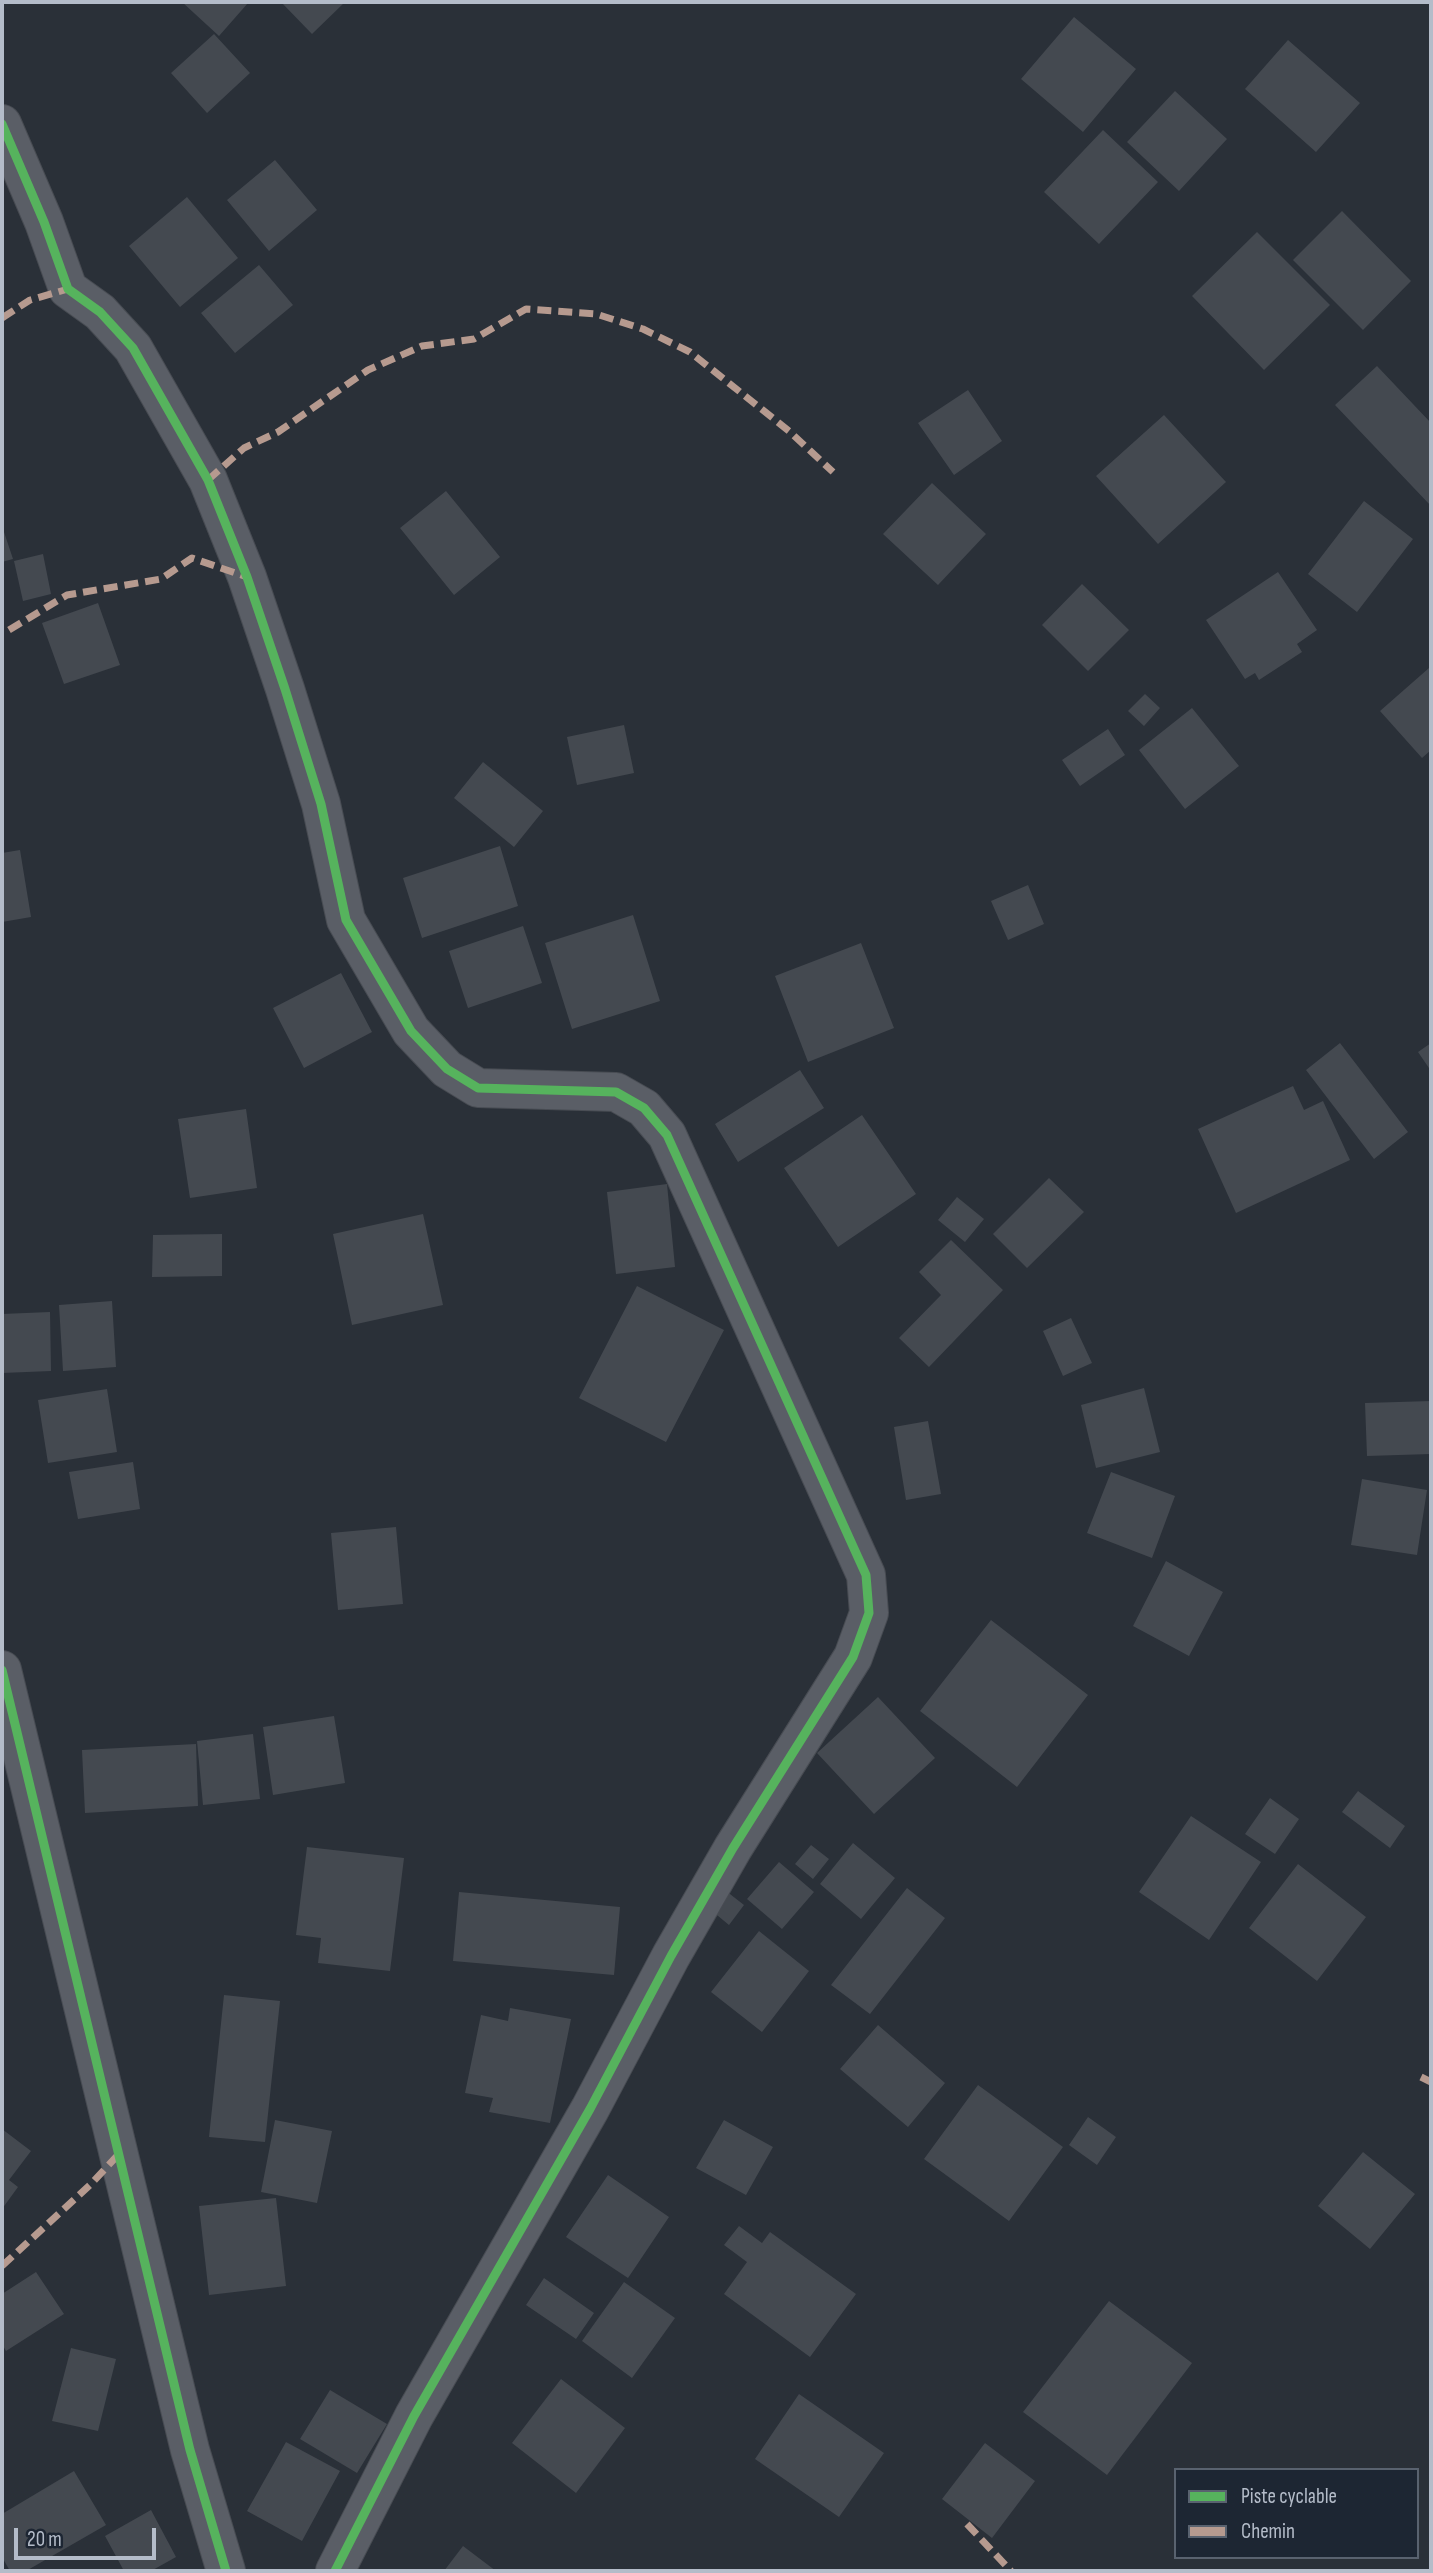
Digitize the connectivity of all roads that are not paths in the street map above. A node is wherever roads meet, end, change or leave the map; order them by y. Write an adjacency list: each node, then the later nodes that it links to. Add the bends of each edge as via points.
1 (2, 124): 4 (street, via 68,289 100,312 132,348 208,480 285,689 321,804 346,920 411,1031 447,1069 478,1088 616,1092 644,1108 667,1135 866,1575 869,1613 853,1657 671,1956 590,2109 414,2416)
2 (2, 1670): 3 (street, via 186,2436)
3 (226, 2571)
4 (335, 2571)

